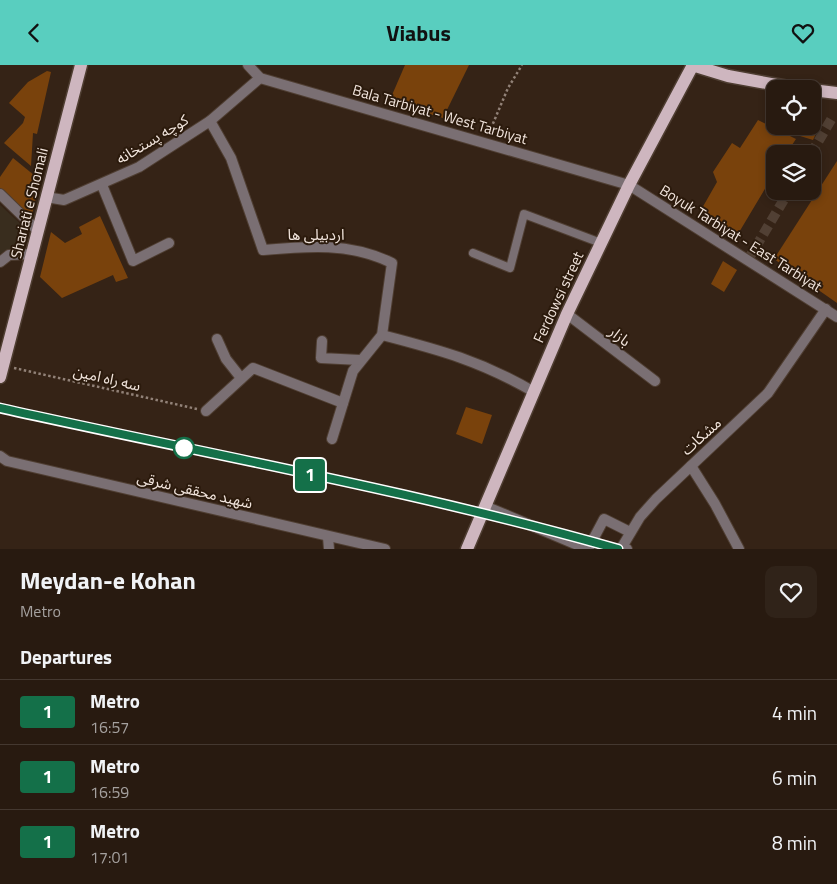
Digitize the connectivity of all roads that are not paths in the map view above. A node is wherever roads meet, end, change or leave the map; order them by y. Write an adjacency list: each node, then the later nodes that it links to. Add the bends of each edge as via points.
1 (81, 65): 12 (main road, Shariati e Shomali)
2 (248, 65): 4 (street)
3 (692, 65): 5 (main road); 10 (main road, Ferdowsi street)
4 (260, 78): 8 (street, کوچه پستخانه); 10 (street, Bala Tarbiyat - West Tarbiyat)
5 (766, 83)
6 (821, 91): 7 (main road)
7 (837, 93)
8 (210, 121): 9 (street, کوچه پستخانه, via 146,162); 22 (street, اردبیلی ها, via 231,158 263,251 342,247 392,263)
9 (102, 185): 12 (street, کوچه پستخانه, via 64,200); 14 (street, via 133,261)
10 (629, 185): 15 (main road, Ferdowsi street); 19 (street, Boyuk Tarbiyat - East Tarbiyat)
11 (0, 194): 13 (street)
12 (46, 197): 13 (main road, Shariati e Shomali)
13 (38, 231): 16 (main road, Shariati e Shomali)
14 (169, 243)
15 (601, 243): 17 (lane, via 524,214 510,268); 20 (main road, Ferdowsi street)
16 (33, 253): 18 (street, via 9,255); 26 (main road, Shariati e Shomali)
17 (473, 253)
18 (0, 262)
19 (826, 309): 21 (street, Boyuk Tarbiyat - East Tarbiyat); 34 (street, مشکات, via 768,393)
20 (567, 314): 28 (street, بازار); 29 (main road, Ferdowsi street)
21 (837, 317)
22 (382, 335): 25 (street); 29 (street, via 442,349 496,370)
23 (217, 339): 27 (street, via 226,359)
24 (322, 341): 25 (street, via 321,359)
25 (360, 360): 30 (street)
26 (1, 372)
27 (241, 378): 30 (street, via 253,368); 31 (street)
28 (655, 381)
29 (534, 392): 35 (main road, Ferdowsi street)
30 (343, 403): 32 (street)
31 (206, 411)
32 (332, 439)
33 (0, 456): 37 (street, شهید محققی شرقی, via 7,461)
34 (691, 466): 36 (street, مشکات, via 656,499); 43 (street)
35 (485, 506): 40 (main road, Ferdowsi street); 41 (street)
36 (630, 532): 41 (street, via 604,519); 42 (street, via 622,547)
37 (328, 537): 38 (street); 39 (street, شهید محققی شرقی)
38 (329, 549)
39 (385, 549)
40 (467, 549)
41 (588, 549)
42 (627, 549)
43 (739, 549)

